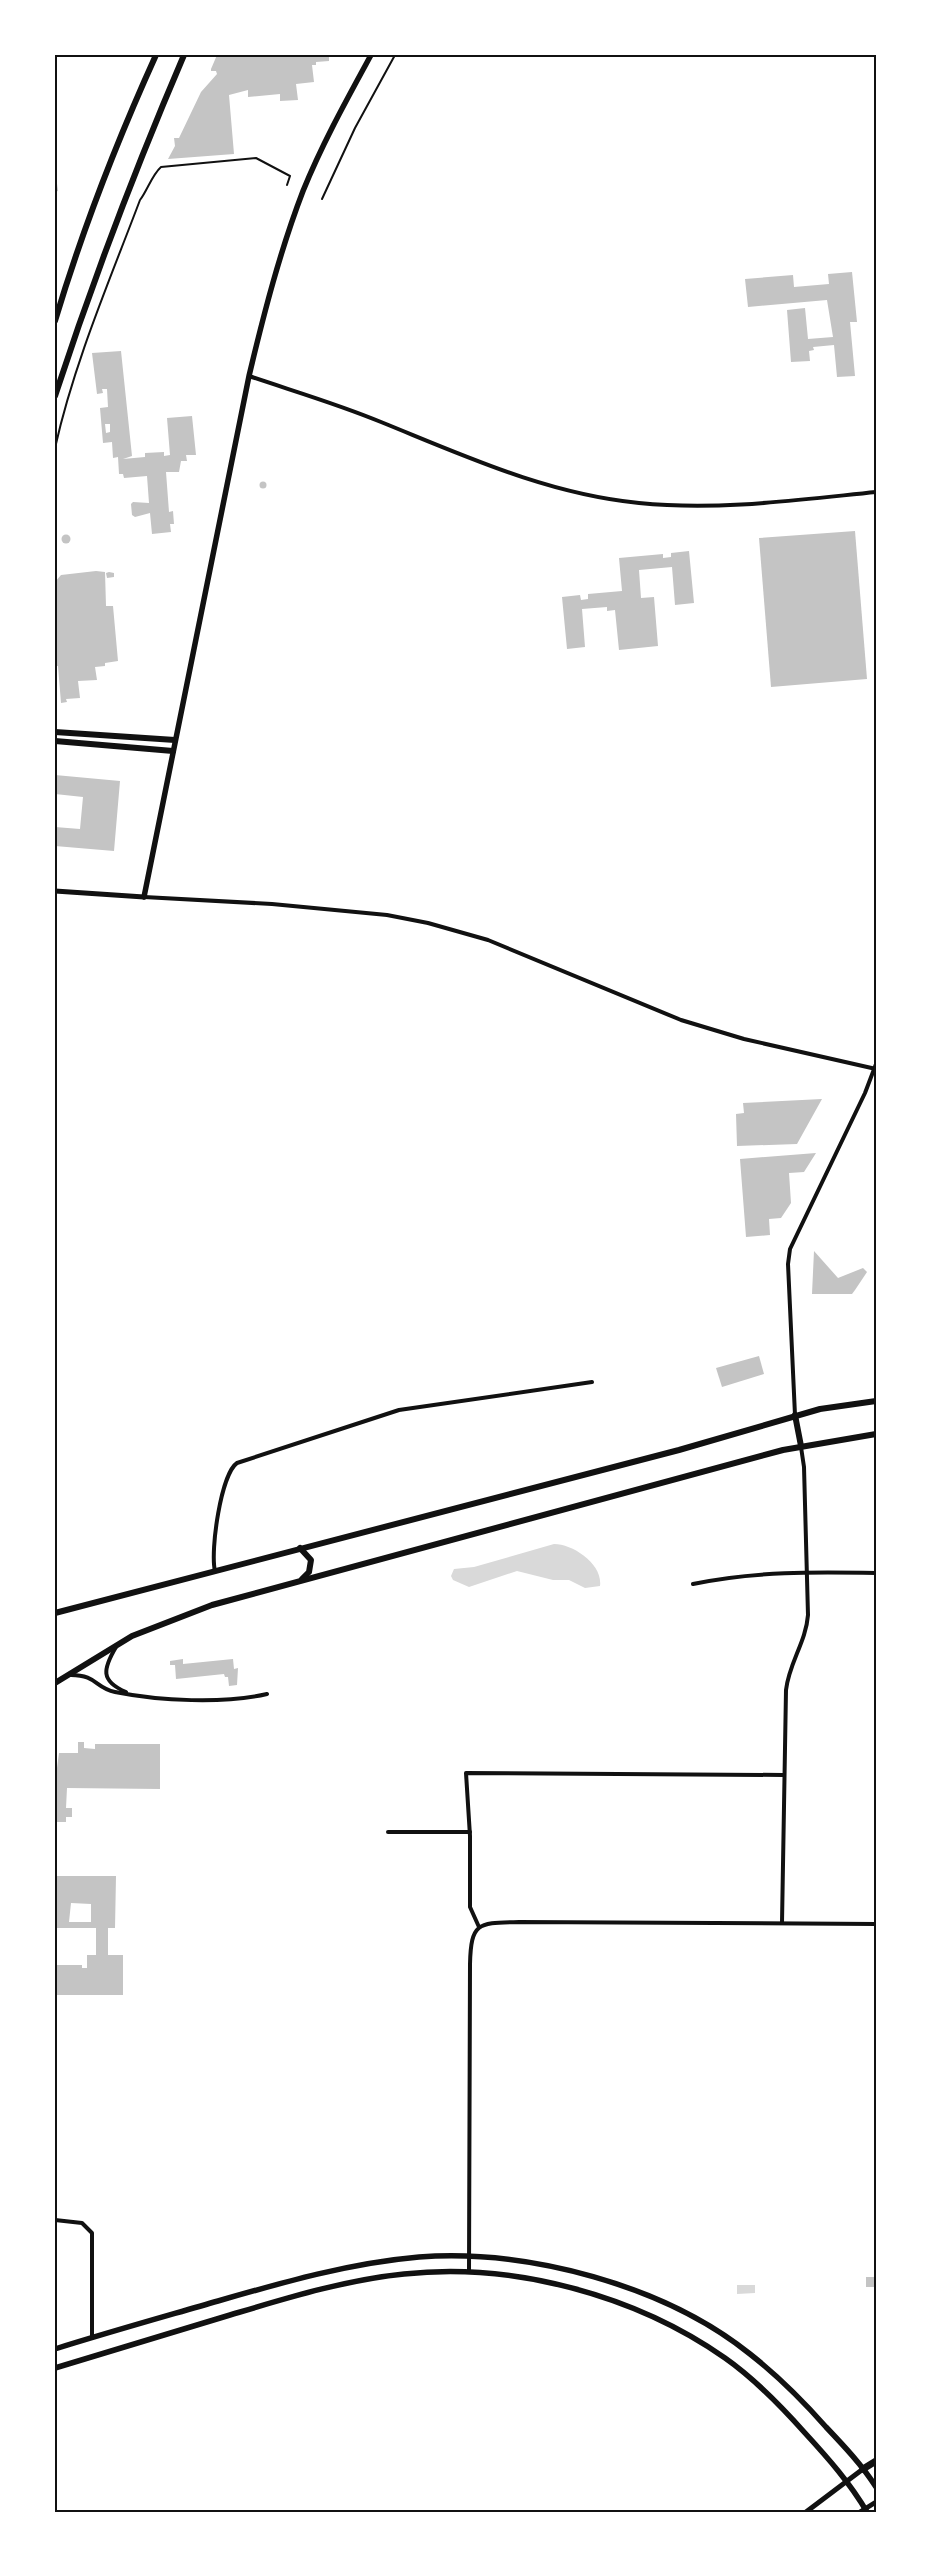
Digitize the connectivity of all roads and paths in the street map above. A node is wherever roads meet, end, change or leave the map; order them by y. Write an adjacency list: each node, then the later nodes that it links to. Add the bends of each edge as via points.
1 (156, 55): 7 (main road, via 115,151)
2 (184, 55): 9 (main road, via 137,164)
3 (370, 55): 8 (main road, via 303,191 269,293)
4 (395, 55): 6 (path, via 355,128)
5 (287, 185): 10 (path, via 290,176 256,158 156,171 140,200 81,359 66,401)
6 (322, 199)
7 (55, 321)
8 (249, 376): 11 (street, via 357,412 503,472 586,495 638,503 694,506 754,504); 13 (main road)
9 (55, 396)
10 (55, 448)
11 (876, 492)
12 (55, 732): 13 (main road)
13 (175, 740): 15 (main road)
14 (55, 741): 15 (main road)
15 (173, 751): 17 (main road)
16 (55, 891): 17 (street)
17 (144, 897): 18 (street, via 272,904 387,915 428,923 488,940 682,1020 744,1038)
18 (876, 1067): 21 (street, via 790,1249)
19 (592, 1382): 25 (street, via 399,1410 237,1462 228,1472 217,1523)
20 (876, 1401): 21 (main road)
21 (795, 1415): 23 (main road); 24 (main road, via 679,1450)
22 (876, 1434): 23 (main road)
23 (801, 1446): 26 (street); 28 (main road)
24 (300, 1548): 25 (main road); 28 (main road, via 312,1560 309,1572)
25 (215, 1571): 30 (main road)
26 (806, 1572): 27 (street); 29 (street, via 723,1578); 36 (street, via 807,1624 787,1678)
27 (876, 1573)
28 (301, 1580): 31 (main road, via 198,1610)
29 (693, 1584)
30 (55, 1613)
31 (118, 1644): 32 (main road); 34 (street, via 108,1660 107,1676 113,1685)
32 (66, 1675): 33 (main road); 34 (street, via 84,1675 110,1691)
33 (55, 1683)
34 (131, 1694): 35 (street, via 234,1699)
35 (267, 1694)
36 (783, 1775): 38 (street, via 466,1773); 39 (street)
37 (388, 1832): 38 (street)
38 (470, 1832): 41 (street, via 470,1907)
39 (782, 1923): 40 (street); 41 (street, via 494,1922)
40 (876, 1924)
41 (479, 1927): 43 (street, via 474,1931 470,1946)
42 (55, 2220): 45 (street, via 82,2223 92,2234)
43 (470, 2255): 44 (street); 45 (main road, via 410,2258 340,2269 273,2285); 49 (main road, via 568,2269 663,2303 706,2324 750,2353 784,2383)
44 (469, 2272): 47 (main road, via 405,2274 317,2290); 50 (main road, via 500,2274 566,2287 657,2319 698,2341 738,2368 768,2394)
45 (92, 2338): 46 (main road)
46 (55, 2348)
47 (55, 2368)
48 (876, 2461): 49 (highway)
49 (863, 2469): 50 (street); 51 (main road)
50 (846, 2480): 53 (main road); 54 (street)
51 (876, 2487)
52 (876, 2502): 53 (street)
53 (864, 2511)
54 (806, 2512)

